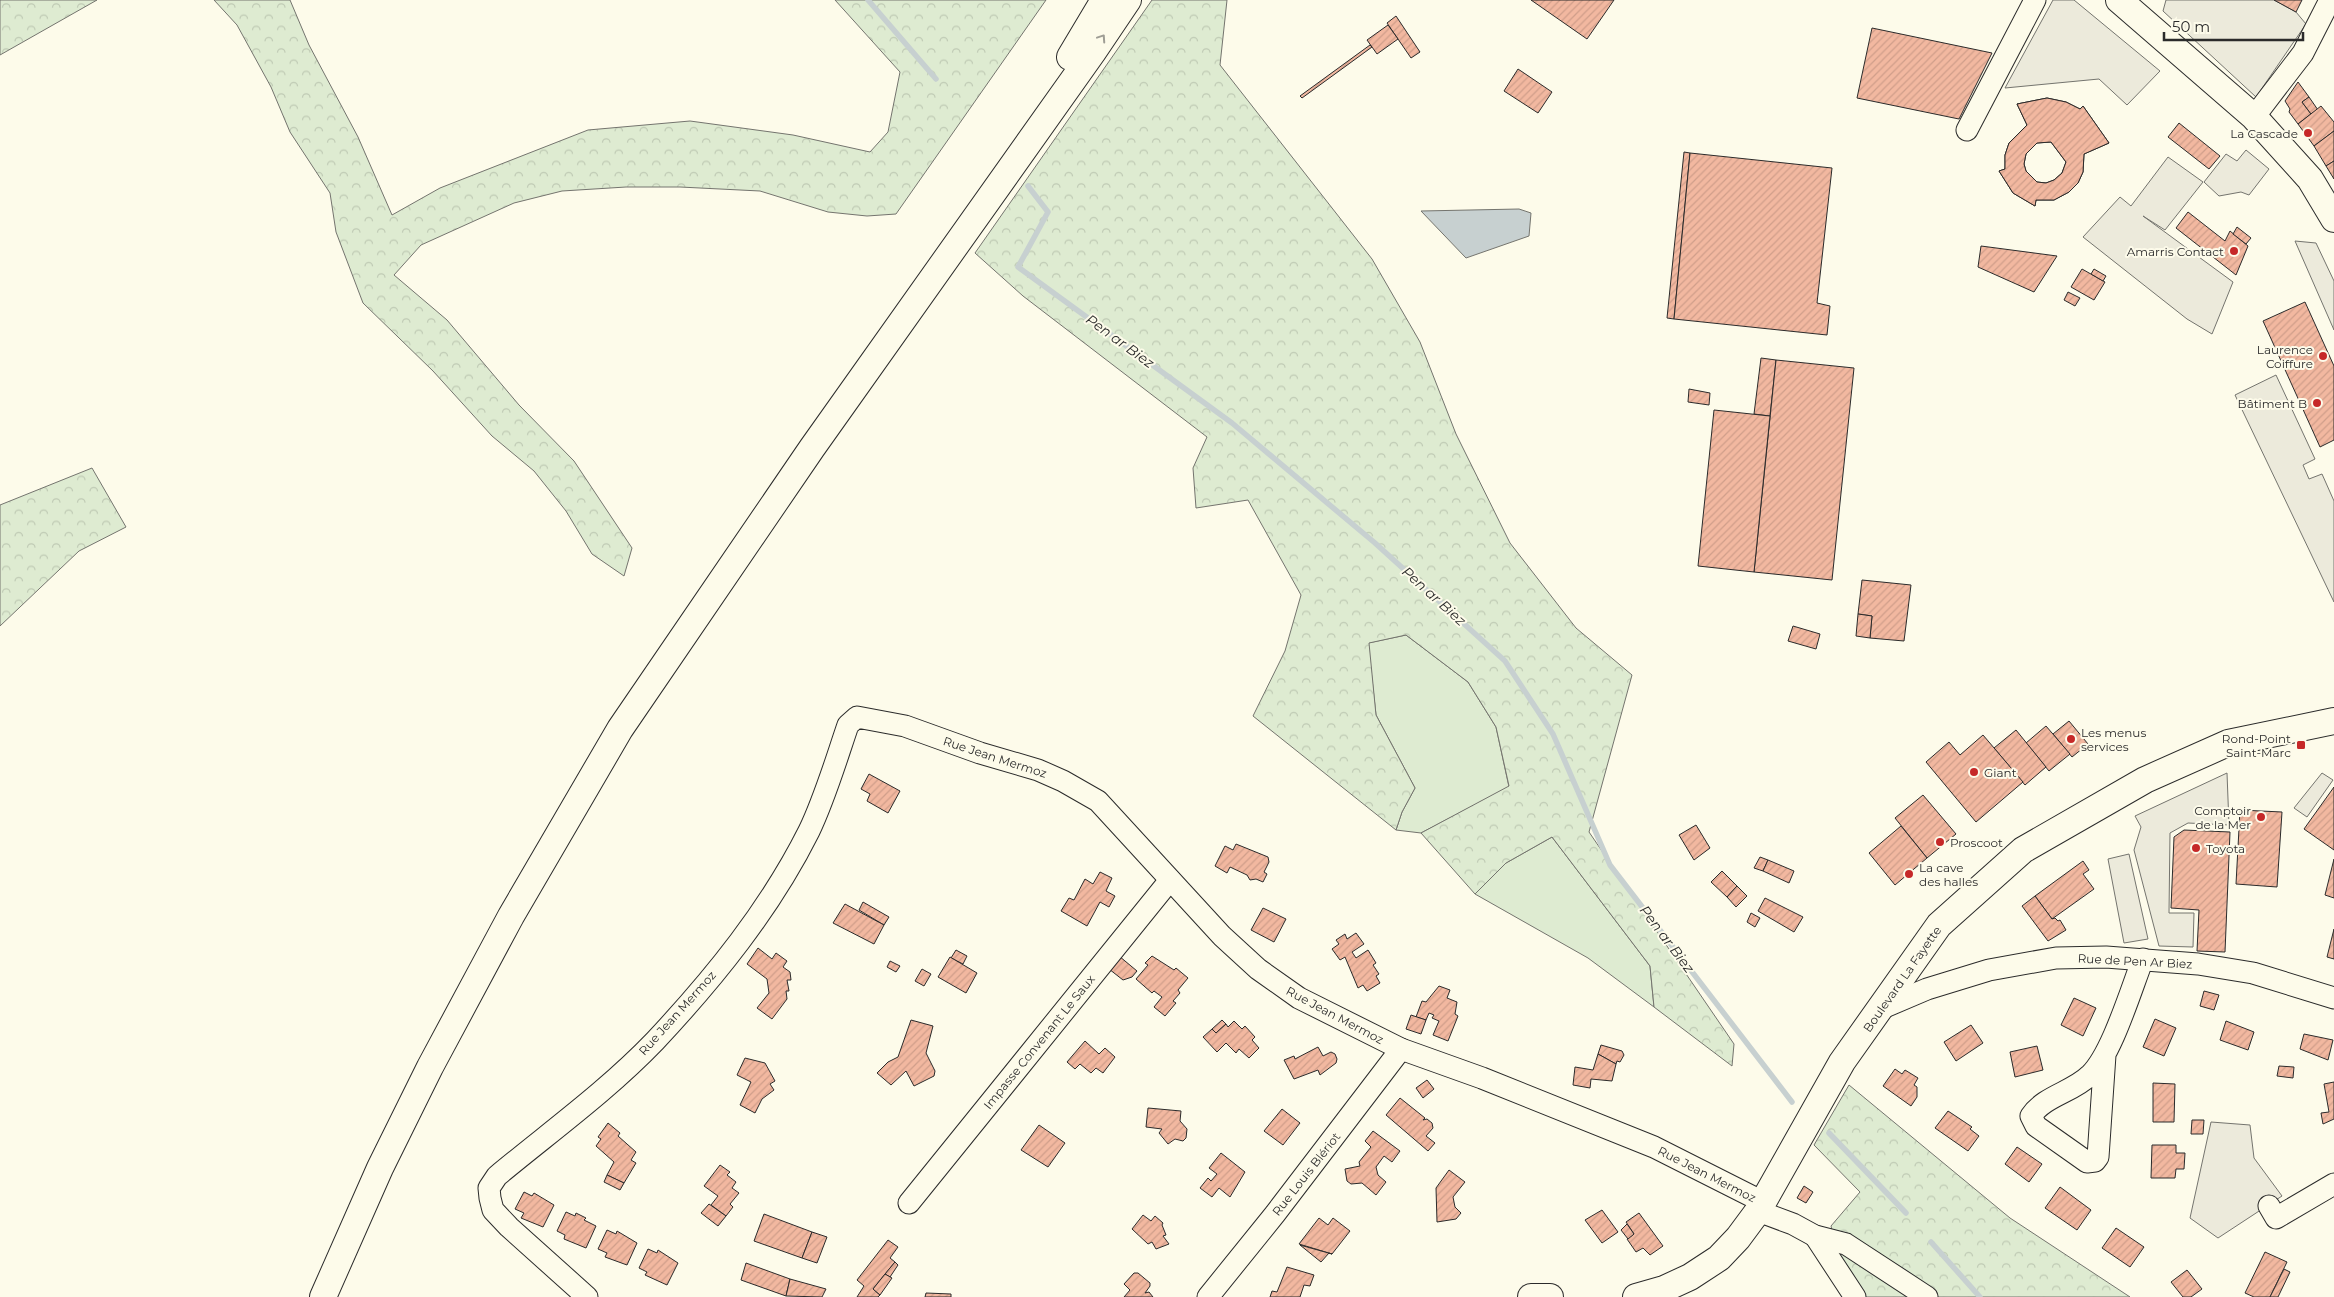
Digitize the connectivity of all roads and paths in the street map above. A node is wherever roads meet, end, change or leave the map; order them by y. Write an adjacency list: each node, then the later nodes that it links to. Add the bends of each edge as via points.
1 (1104, 0): 8 (main road)
2 (1128, 0): 8 (main road, one-way to 2)
3 (2036, 0): 7 (street)
4 (2119, 0): 6 (main road)
5 (2330, 0): 6 (street, via 2303,53)
6 (2254, 117): 9 (main road, via 2310,179)
7 (1967, 130)
8 (993, 192): 22 (main road, via 812,448 620,729 511,916 430,1067 380,1168)
9 (2334, 219)
10 (2334, 721): 14 (main road, Boulevard La Fayette, via 2228,743 2145,780 2023,850 1939,925)
11 (1170, 880): 15 (street, Rue Jean Mermoz, via 1258,969 1299,998); 18 (street, Impasse Convenant Le Saux); 23 (street, Rue Jean Mermoz, via 1098,801 1063,781 905,726 857,718 848,725 809,830 773,895 729,956 654,1042 497,1176 490,1188 493,1210 508,1227)
12 (2143, 959): 13 (street, Rue de Pen Ar Biez, via 2254,973); 14 (street, Rue de Pen Ar Biez, via 2046,960 1989,970 1927,989); 16 (street)
13 (2334, 998)
14 (1880, 1009): 20 (main road, Boulevard La Fayette, via 1833,1077)
15 (1402, 1050): 20 (street, Rue Jean Mermoz, via 1482,1078 1654,1147); 24 (street, Rue Louis Blériot)
16 (2105, 1055): 16 (street, via 2092,1074 2078,1086 2037,1106 2031,1116 2036,1126 2087,1162 2098,1157)
17 (2334, 1184): 19 (street, via 2276,1218)
18 (909, 1203)
19 (2269, 1206)
20 (1761, 1207): 21 (street, Rue Jean Mermoz); 27 (main road, Boulevard La Fayette, via 1738,1238 1708,1266 1664,1289)
21 (1814, 1236): 28 (street); 29 (street, via 1846,1244)
22 (323, 1297)
23 (587, 1297)
24 (1208, 1297)
25 (1531, 1297): 26 (main road)
26 (1550, 1297)
27 (1636, 1297)
28 (1855, 1297)
29 (1928, 1297)

